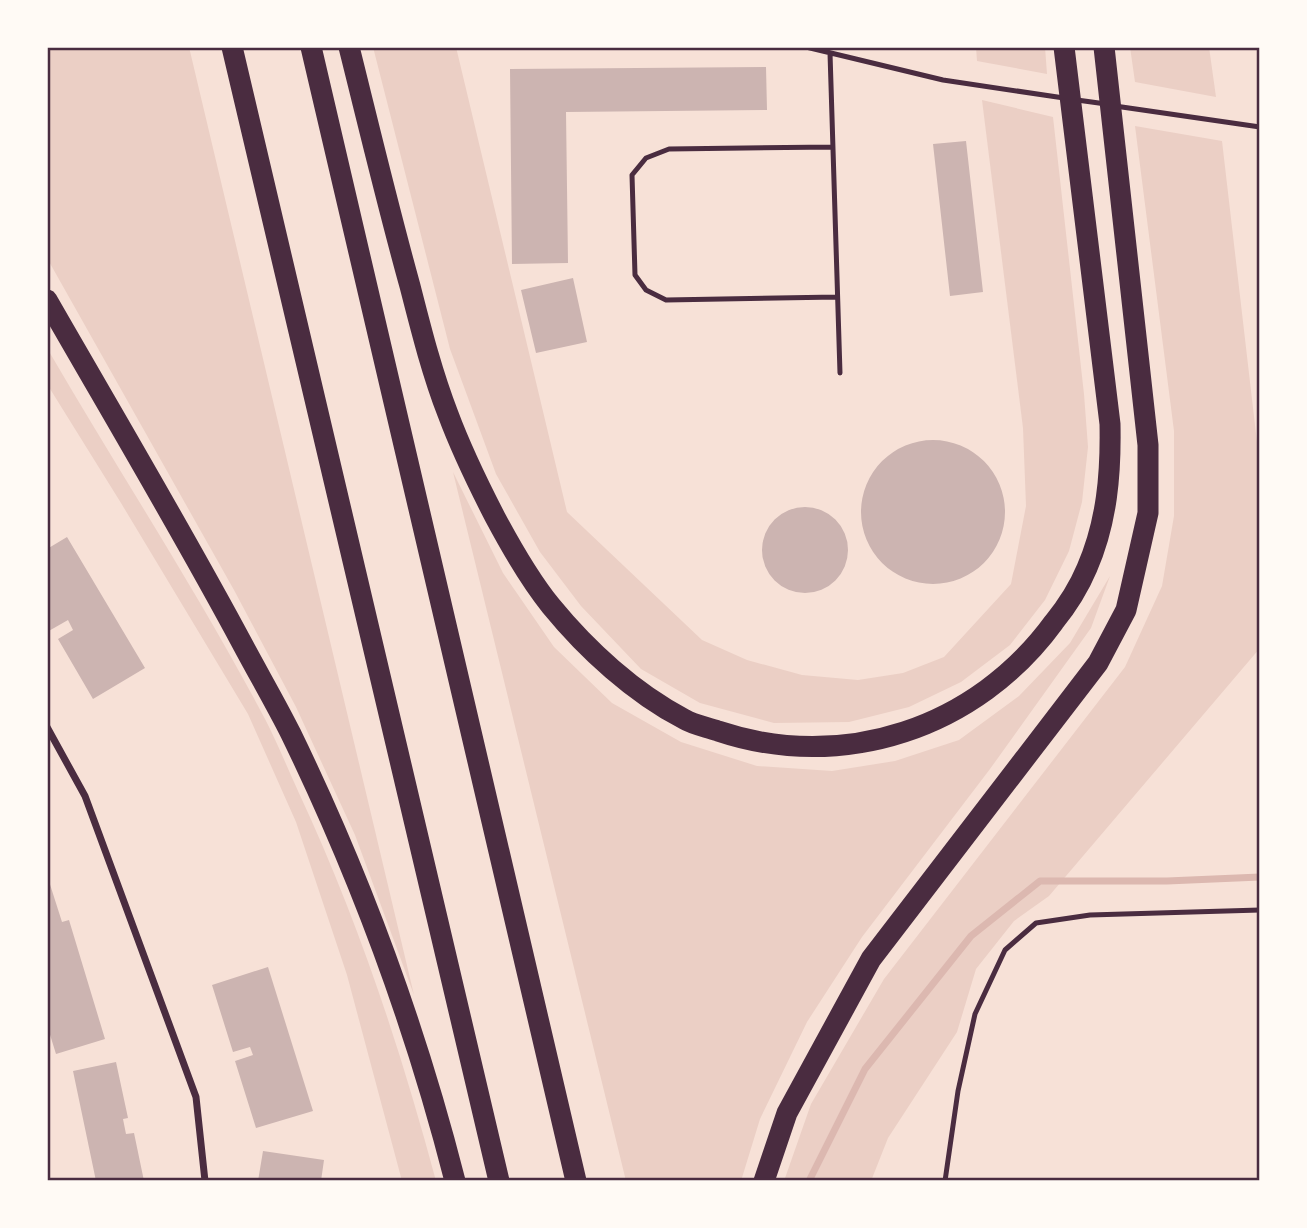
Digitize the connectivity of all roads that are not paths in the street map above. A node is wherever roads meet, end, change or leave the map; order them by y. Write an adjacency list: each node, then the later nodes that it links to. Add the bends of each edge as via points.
1 (232, 47): 17 (highway)
2 (311, 47): 18 (highway)
3 (349, 47): 5 (highway, via 447,414 510,545 548,603 580,640 630,683 686,720 748,741 806,748 858,744 908,732 955,712 1003,679 1037,646 1087,569 1105,513 1110,424)
4 (806, 47): 7 (lane)
5 (1064, 47)
6 (1105, 52): 19 (highway, via 1148,445 1148,513 1126,610 1098,663 872,959 787,1113)
7 (830, 53): 8 (lane, via 943,80); 9 (lane)
8 (1260, 127)
9 (833, 147): 10 (lane); 10 (lane, via 669,149 646,158 632,175 635,275 646,290 666,300)
10 (837, 297): 12 (lane)
11 (47, 300): 16 (highway, via 290,732 384,954)
12 (840, 373)
13 (47, 727): 15 (street, via 85,796 196,1097)
14 (1260, 910): 20 (lane, via 1076,917 1036,923 1005,950 975,1014)
15 (205, 1181)
16 (455, 1181)
17 (499, 1181)
18 (576, 1181)
19 (764, 1181)
20 (944, 1181)

